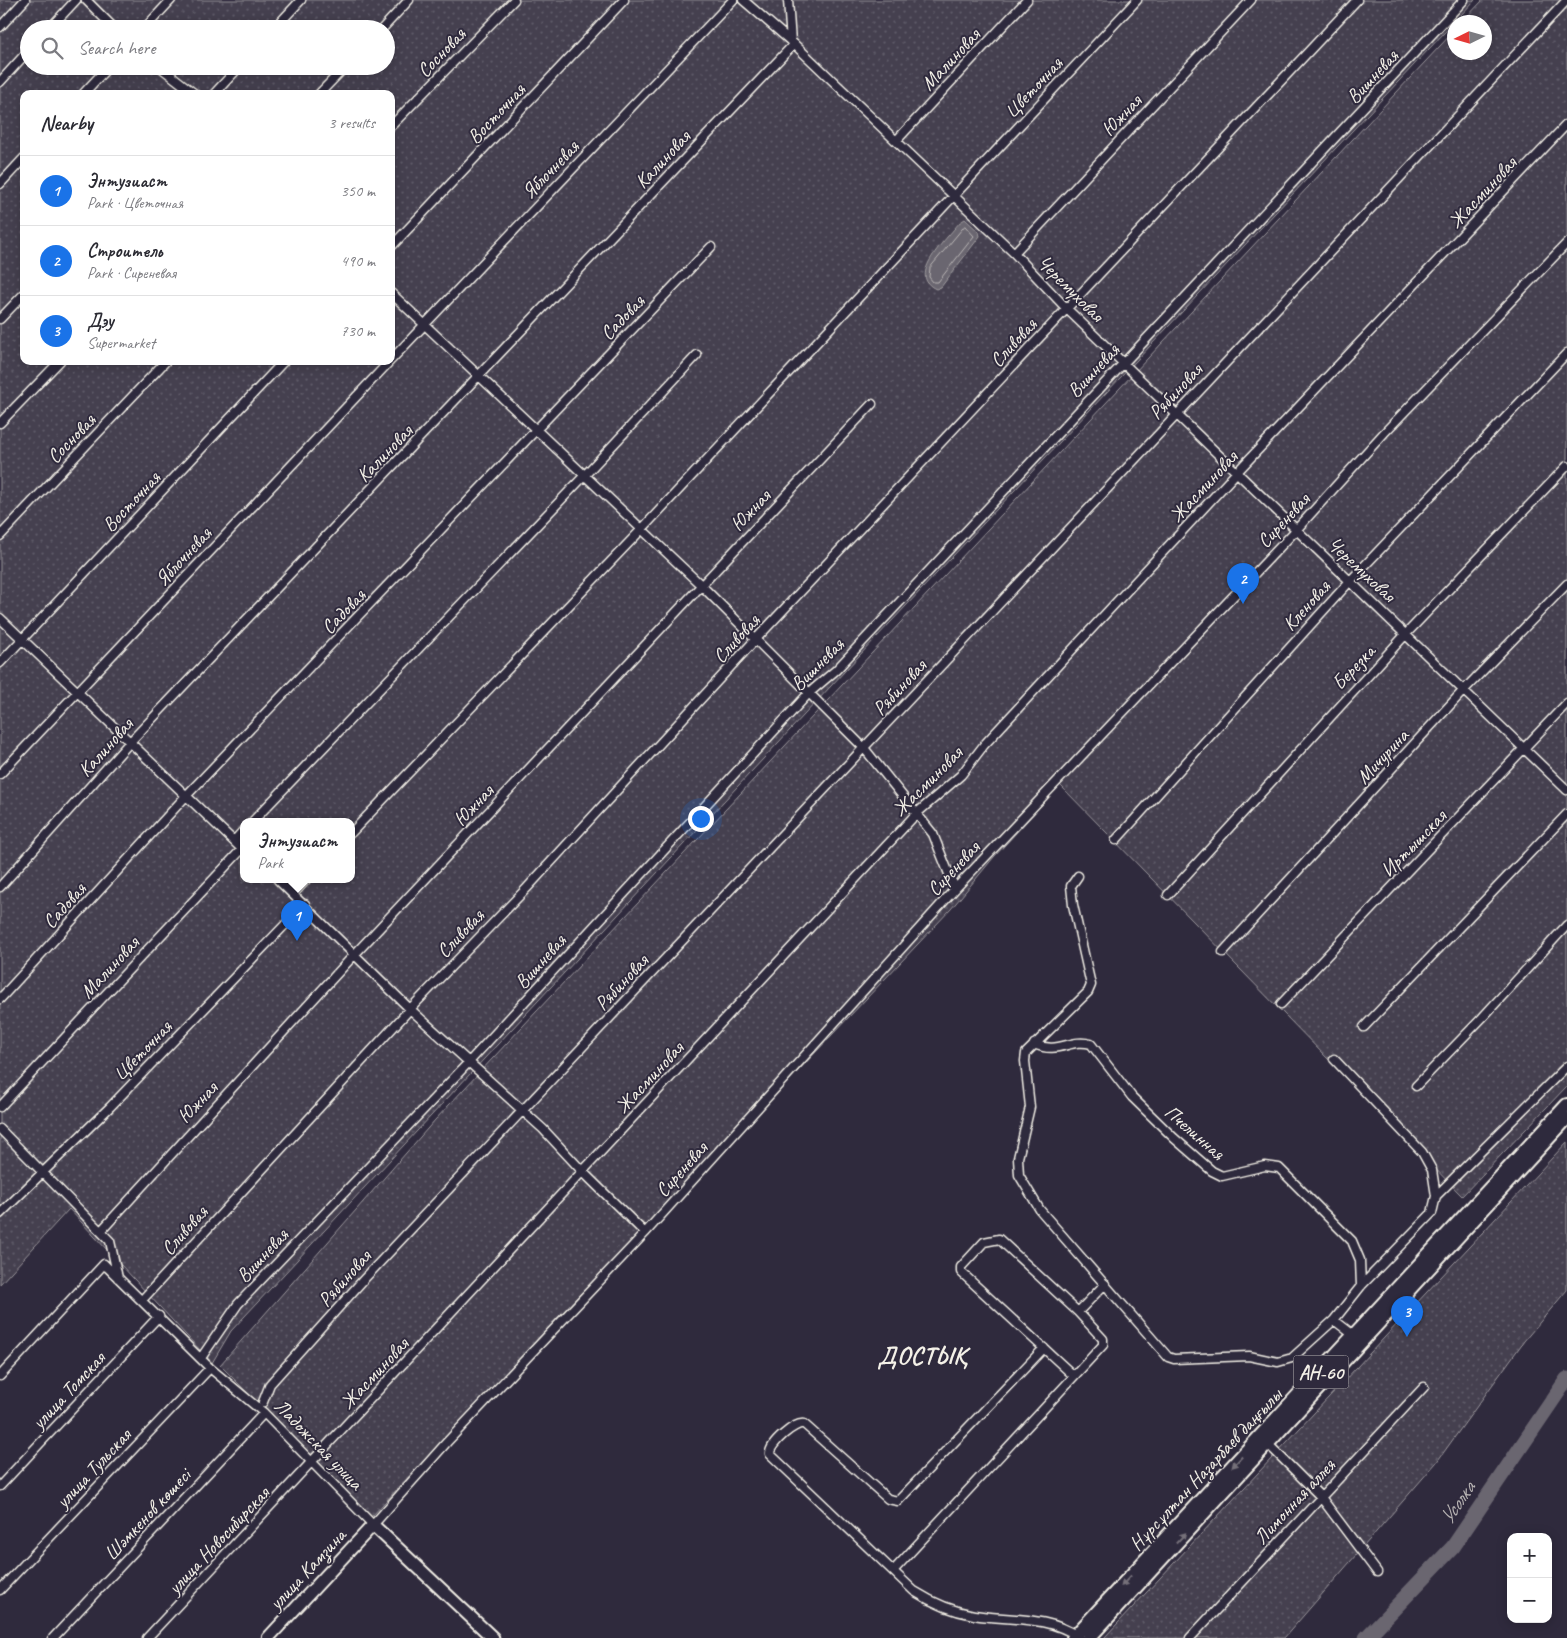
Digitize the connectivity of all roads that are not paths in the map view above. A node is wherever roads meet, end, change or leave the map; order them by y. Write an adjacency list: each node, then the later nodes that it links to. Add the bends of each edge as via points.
1 (25, 0): 23 (street)
2 (76, 0): 18 (street)
3 (86, 0): 19 (street)
4 (171, 0): 20 (street)
5 (301, 0): 21 (street)
6 (409, 0): 22 (street)
7 (514, 0): 35 (street, Сосновая)
8 (624, 0): 42 (street, Восточная)
9 (733, 0): 49 (street, Яблочневая)
10 (743, 0): 24 (street, Черемуховая)
11 (788, 0): 24 (street)
12 (1027, 0): 37 (street, Малиновая)
13 (1137, 0): 40 (street, Цветочная)
14 (1251, 0): 44 (street, Южная)
15 (1357, 0): 47 (street, Сливовая)
16 (1464, 0): 53 (street, Вишневая)
17 (1567, 0): 60 (street, Рябиновая)
18 (57, 20)
19 (106, 20)
20 (152, 20)
21 (282, 20)
22 (390, 20)
23 (0, 27)
24 (793, 43): 37 (street, Черемуховая); 58 (street, Калиновая)
25 (20, 60): 30 (street)
26 (101, 75): 31 (street)
27 (171, 75): 32 (street)
28 (232, 75): 33 (street)
29 (337, 75): 34 (street)
30 (0, 82)
31 (87, 90)
32 (190, 90)
33 (218, 90)
34 (323, 90)
35 (395, 122)
36 (1567, 124): 64 (street, Жасминовая)
37 (896, 141): 40 (street, Черемуховая)
38 (20, 162): 39 (street)
39 (0, 184)
40 (953, 195): 44 (street, Черемуховая); 66 (street, Цветочная)
41 (1567, 243): 67 (street, Сиреневая, via 1384,433)
42 (395, 244)
43 (712, 247): 62 (street, Садовая)
44 (1014, 253): 47 (street, Черемуховая)
45 (395, 297): 49 (street)
46 (20, 298): 48 (street)
47 (1067, 309): 53 (street, Черемуховая); 75 (street, Сливовая)
48 (0, 319)
49 (424, 325): 52 (street, Яблочневая); 58 (street)
50 (1567, 353): 69 (street, Кленовая)
51 (697, 355): 65 (street)
52 (395, 357)
53 (1123, 361): 60 (street, Черемуховая); 79 (street, Вишневая, via 836,670)
54 (56, 365): 61 (street)
55 (162, 365): 68 (street, Сосновая)
56 (280, 365): 74 (street, Восточная)
57 (387, 365): 77 (street, Яблочневая)
58 (481, 376): 62 (street); 81 (street, Калиновая)
59 (872, 404): 71 (street, Южная)
60 (1176, 413): 64 (street, Черемуховая); 82 (street, Рябиновая)
61 (0, 423)
62 (536, 431): 65 (street); 86 (street, Садовая)
63 (1567, 466): 73 (street, Березка)
64 (1237, 472): 67 (street, Черемуховая); 87 (street, Жасминовая, via 984,745 961,775)
65 (585, 475): 66 (street); 89 (street)
66 (642, 529): 71 (street); 90 (street, Цветочная)
67 (1296, 530): 69 (street, Черемуховая); 100 (street, Сиреневая)
68 (0, 536)
69 (1351, 580): 73 (street, Черемуховая); 92 (street, Кленовая)
70 (1567, 584): 78 (street, Мичурина)
71 (701, 585): 75 (street); 106 (street, Южная)
72 (0, 618): 74 (street)
73 (1406, 634): 78 (street, Черемуховая); 102 (street, Березка)
74 (24, 639): 76 (street, Восточная); 77 (street)
75 (756, 639): 79 (street); 109 (street, Сливовая)
76 (0, 663)
77 (78, 690): 81 (street); 84 (street, Яблочневая)
78 (1464, 691): 83 (street, Черемуховая); 105 (street, Мичурина)
79 (809, 693): 82 (street); 113 (street, Вишневая)
80 (1567, 703): 83 (street, Иртышская)
81 (130, 742): 86 (street); 99 (street, Калиновая)
82 (864, 748): 87 (street); 118 (street, Рябиновая)
83 (1525, 749): 85 (street, Черемуховая); 108 (street, Иртышская)
84 (0, 774)
85 (1567, 790)
86 (186, 796): 93 (street); 107 (street, Садовая)
87 (918, 813): 100 (street, via 933,834); 122 (street, Жасминовая)
88 (1567, 814): 110 (street)
89 (256, 818)
90 (355, 829)
91 (240, 834): 93 (street)
92 (1116, 840)
93 (234, 841): 94 (street)
94 (240, 847)
95 (240, 851): 117 (street, Малиновая)
96 (1078, 876): 111 (street, via 1071,886 1073,905 1091,985 1088,992)
97 (282, 883): 101 (street)
98 (303, 883): 101 (street)
99 (0, 887)
100 (955, 889): 126 (street, Сиреневая)
101 (294, 893): 103 (street)
102 (1168, 895)
103 (305, 904): 106 (street); 121 (street, Цветочная, via 110,1107)
104 (1567, 924): 115 (street)
105 (1223, 952)
106 (354, 955): 109 (street); 125 (street, Южная)
107 (0, 999)
108 (1281, 1004)
109 (410, 1009): 113 (street); 130 (street, Сливовая)
110 (1364, 1027)
111 (1034, 1044): 128 (street, via 1026,1053 1025,1061 1030,1107 1018,1158 1019,1174 1040,1210); 129 (street, Пчелинная, via 1050,1049 1083,1042 1091,1044 1132,1097 1212,1171 1222,1176 1265,1166 1279,1168 1352,1242 1360,1260)
112 (1334, 1058): 123 (street, via 1422,1152 1432,1170)
113 (469, 1062): 118 (street); 136 (street, Вишневая, via 238,1304)
114 (1567, 1066): 123 (street)
115 (1416, 1086)
116 (1567, 1105): 134 (main road, Нұрсұлтан Назарбаев даңғылы / АН-60)
117 (0, 1107)
118 (523, 1110): 122 (street); 141 (street, Рябиновая, via 270,1384)
119 (1567, 1118): 134 (main road, Нұрсұлтан Назарбаев даңғылы)
120 (0, 1129): 121 (street)
121 (42, 1172): 124 (street, Цветочная); 125 (street)
122 (583, 1172): 126 (street); 144 (street, Жасминовая)
123 (1436, 1196): 129 (street, via 1432,1213)
124 (0, 1214)
125 (101, 1231): 127 (street, via 110,1241)
126 (645, 1233): 147 (street, Сиреневая, via 447,1442)
127 (118, 1278): 130 (street, Ладожская улица); 138 (street, Ладожская улица, via 104,1264)
128 (1105, 1284): 131 (street); 133 (street, via 1168,1357 1174,1359 1249,1356 1285,1361)
129 (1361, 1286): 133 (street)
130 (142, 1300): 132 (street, Ладожская улица)
131 (1078, 1312): 135 (street, via 999,1239 984,1242 961,1272); 139 (street, via 1103,1339 1104,1345)
132 (159, 1316): 136 (street, Ладожская улица); 145 (street, улица Томская)
133 (1334, 1320): 134 (street)
134 (1358, 1339): 143 (main road, Нұрсұлтан Назарбаев даңғылы); 151 (main road, Нұрсұлтан Назарбаев даңғылы / АН-60, one-way to 151)
135 (1044, 1348): 139 (street); 148 (street, via 898,1501 888,1499 804,1424 795,1425 769,1450)
136 (201, 1358): 137 (street, Ладожская улица)
137 (210, 1368): 142 (street, Ладожская улица); 150 (street, улица Тульская)
138 (0, 1376)
139 (1074, 1376): 148 (street)
140 (1424, 1387): 146 (street, Лимонная аллея)
141 (263, 1402)
142 (264, 1413): 144 (street, Ладожская улица); 152 (street, Шәмкенов көшесі)
143 (1268, 1444): 146 (street); 151 (main road, Нұрсұлтан Назарбаев даңғылы, one-way to 143)
144 (312, 1463): 147 (street, Ладожская улица); 153 (street, улица Новосибирская)
145 (0, 1486)
146 (1320, 1496): 149 (street); 156 (street, Лимонная аллея)
147 (373, 1526): 154 (main road, улица Камзина); 155 (main road, Ладожская улица)
148 (893, 1571): 151 (street, via 914,1591 950,1610 976,1616 1045,1621)
149 (1378, 1572)
150 (0, 1590)
151 (1079, 1637)
152 (53, 1638)
153 (147, 1638)
154 (268, 1638)
155 (493, 1638)
156 (1190, 1638)

